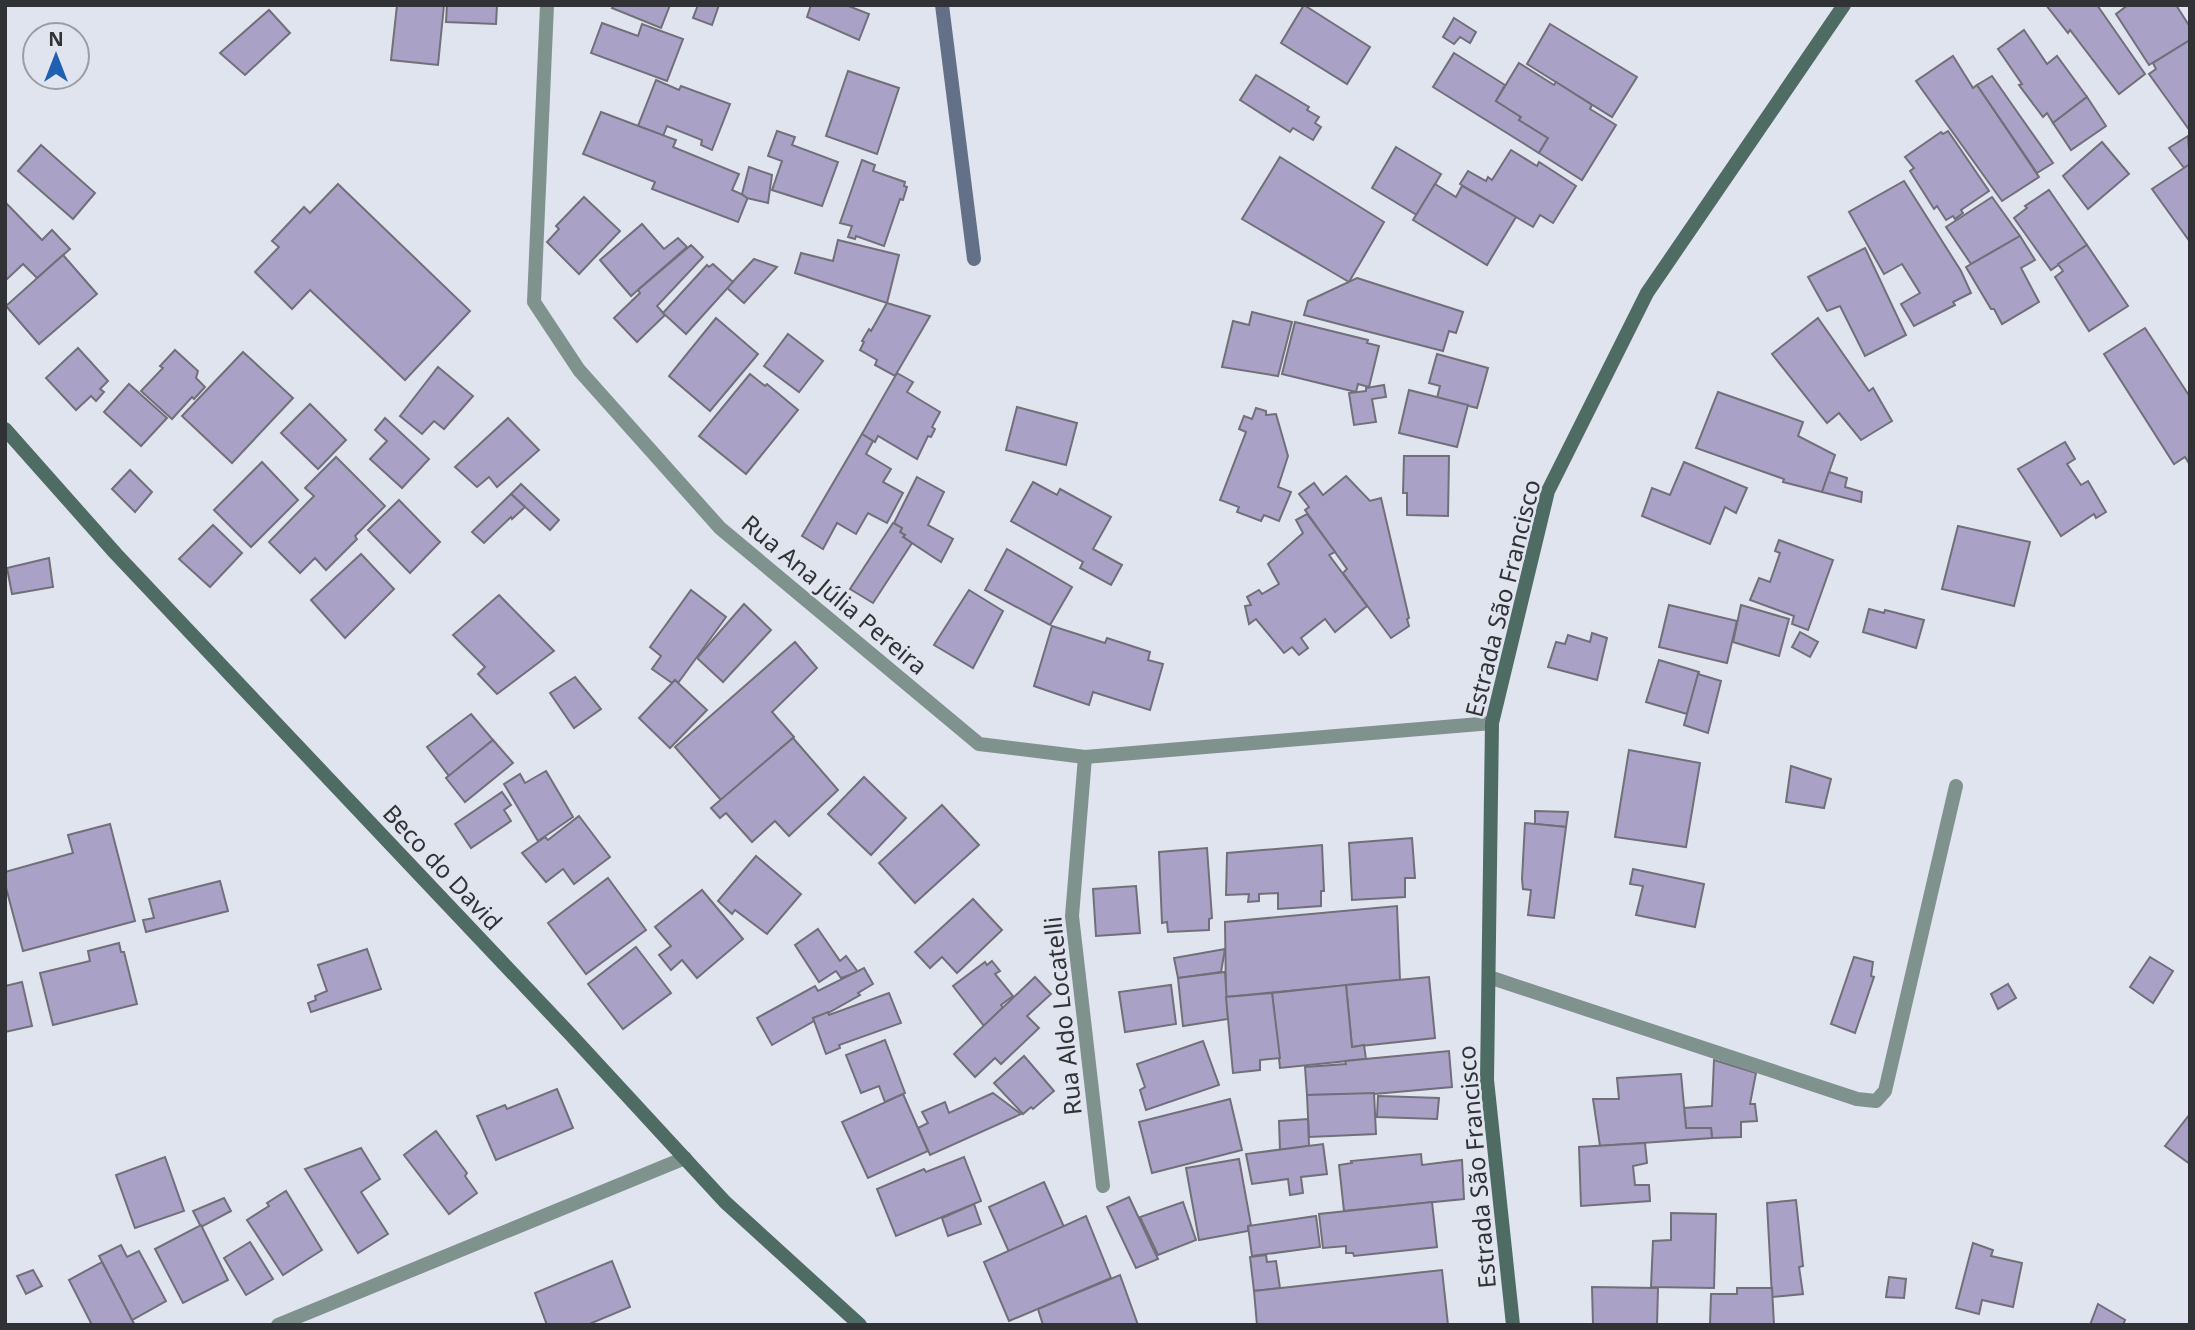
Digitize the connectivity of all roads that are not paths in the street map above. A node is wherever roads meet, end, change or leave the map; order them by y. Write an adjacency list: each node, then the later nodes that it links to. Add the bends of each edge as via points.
1 (547, 5): 5 (street, Rua Ana Júlia Pereira, via 534,302 579,370 720,528 979,744)
2 (1844, 5): 4 (main road, Estrada São Francisco, via 1647,293 1548,491)
3 (5, 429): 8 (main road, Beco do David, via 116,554)
4 (1492, 723): 5 (street, Rua Ana Júlia Pereira); 7 (main road, Estrada São Francisco)
5 (1086, 757): 9 (street, Rua Aldo Locatelli, via 1072,916)
6 (1956, 786): 7 (street, via 1885,1091 1876,1101 1857,1099)
7 (1489, 977): 12 (main road, Estrada São Francisco, via 1487,1080)
8 (685, 1158): 10 (street); 11 (main road, Beco do David, via 725,1202)
9 (1103, 1186)
10 (278, 1325)
11 (860, 1325)
12 (1513, 1325)

